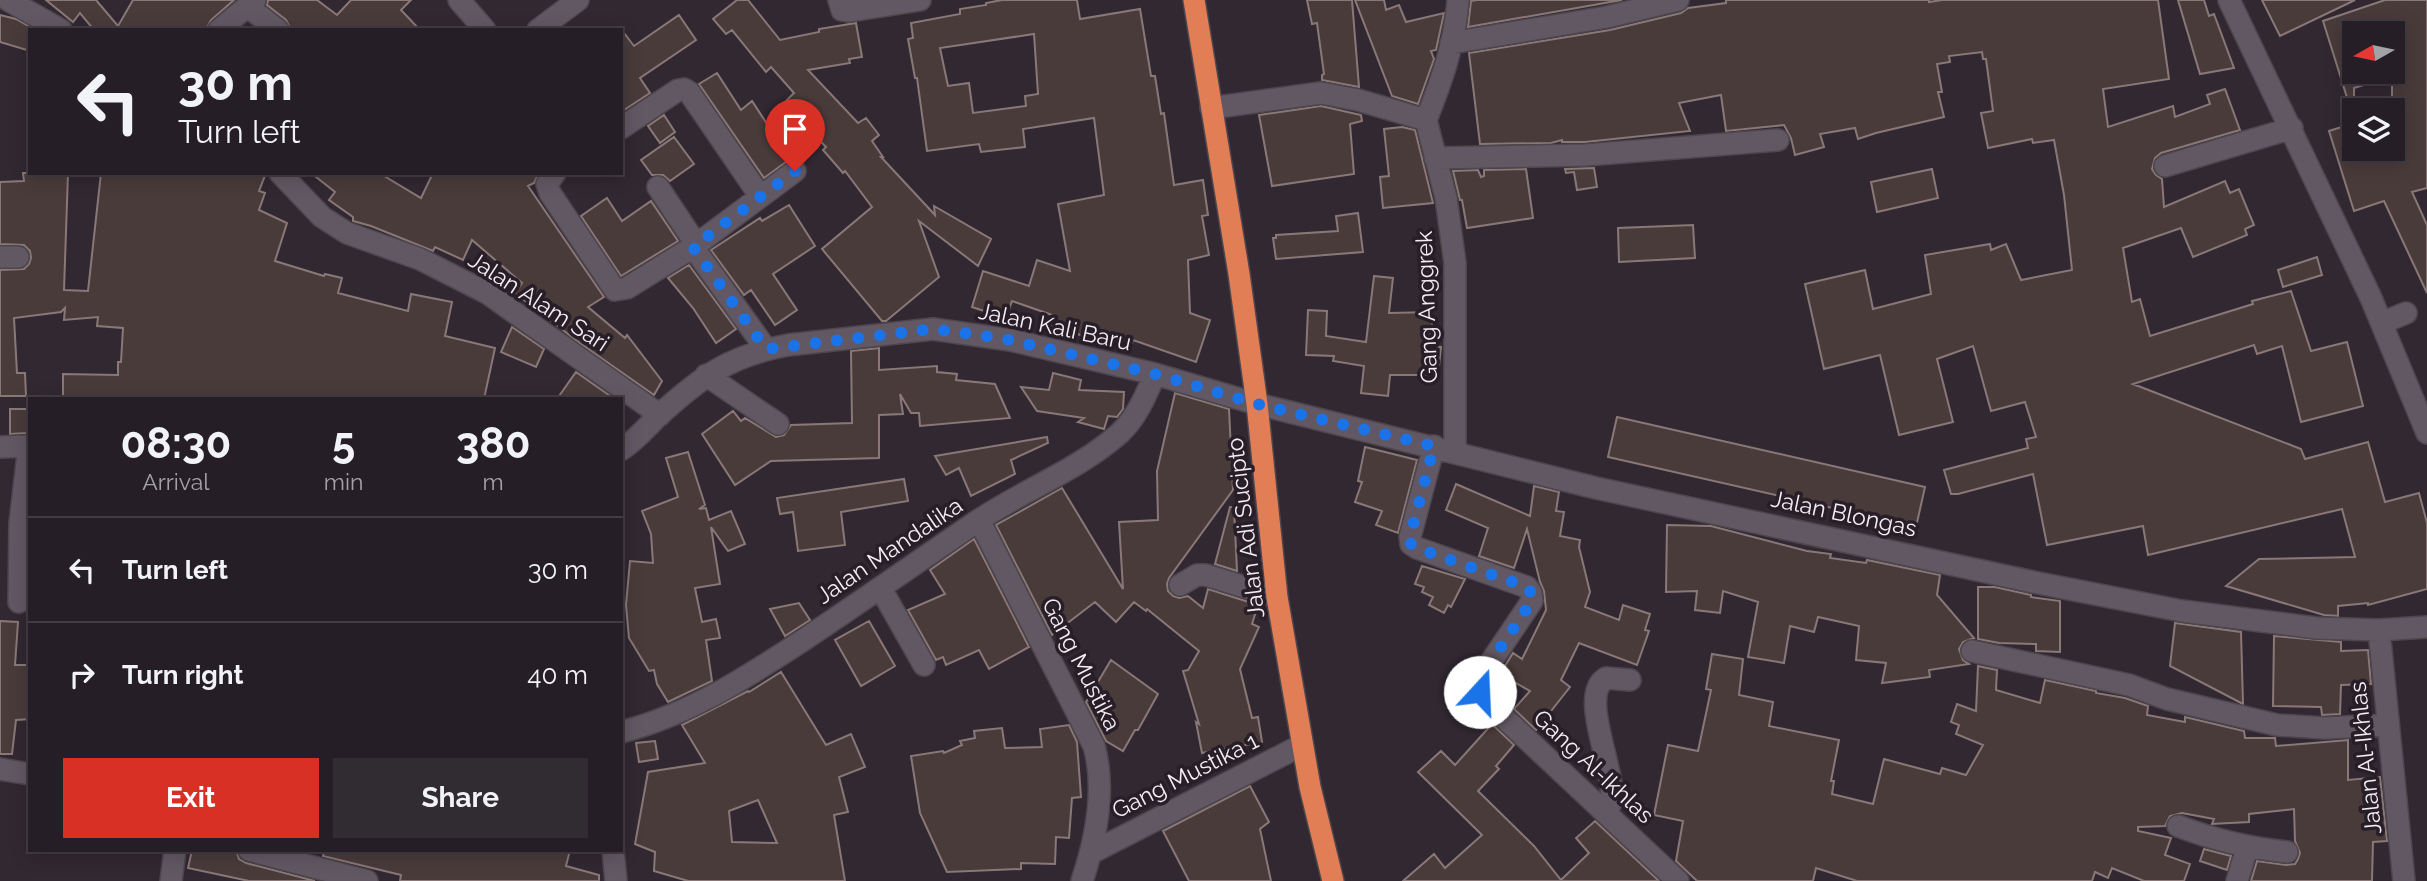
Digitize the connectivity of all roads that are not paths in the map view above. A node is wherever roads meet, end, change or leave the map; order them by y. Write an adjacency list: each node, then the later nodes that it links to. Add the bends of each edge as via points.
1 (8, 0): 11 (street)
2 (459, 0): 14 (street)
3 (578, 0): 15 (street)
4 (839, 0): 5 (street, via 842,10 850,11)
5 (920, 0)
6 (1194, 0): 17 (highway, Jalan Adi Sucipto)
7 (1458, 0): 16 (street)
8 (1678, 0): 16 (street)
9 (2229, 0): 20 (street)
10 (251, 4): 12 (street); 13 (street)
11 (57, 28)
12 (221, 28)
13 (276, 28)
14 (483, 28)
15 (541, 28)
16 (1451, 43): 18 (street)
17 (1211, 107): 18 (street, via 1321,93); 35 (highway, Jalan Adi Sucipto)
18 (1426, 120): 22 (street, Gang Anggrek)
19 (623, 127): 28 (street, via 684,89)
20 (2292, 128): 23 (street); 31 (street)
21 (1778, 140): 22 (street, via 1586,155)
22 (1435, 159): 43 (street, Gang Anggrek, via 1455,263)
23 (2165, 166)
24 (795, 171): 28 (street)
25 (282, 175): 36 (street, Jalan Alam Sari, via 322,217 346,233 420,259 487,293)
26 (554, 175): 29 (street, via 547,184 550,193 615,289 627,288)
27 (658, 187): 29 (street)
28 (760, 196): 29 (street)
29 (694, 245): 32 (street)
30 (2406, 313): 31 (street)
31 (2382, 323): 38 (street)
32 (766, 349): 33 (street, Jalan Kali Baru); 34 (street, Jalan Kali Baru, via 933,329 1010,340)
33 (706, 374): 36 (street, Jalan Kali Baru); 37 (street)
34 (1155, 374): 35 (street, Jalan Kali Baru); 45 (street, Jalan Mandalika, via 1140,408 1122,431 1081,463)
35 (1257, 404): 40 (street, Jalan Blongas); 48 (highway, Jalan Adi Sucipto)
36 (660, 415): 42 (street, Jalan Kali Baru)
37 (778, 424)
38 (2427, 433)
39 (28, 446): 41 (street)
40 (1434, 446): 43 (street, Jalan Blongas); 60 (street, Gang Al-Ikhlas, via 1411,544 1527,587 1532,596 1482,675 1483,698)
41 (0, 447)
42 (623, 448)
43 (1455, 452): 51 (street, Jalan Blongas, via 1596,488 2168,609)
44 (28, 455): 49 (street, via 20,523)
45 (979, 520): 47 (street, Jalan Mandalika); 67 (street, Gang Mustika, via 1094,746 1099,799)
46 (1180, 585): 48 (street, via 1206,575)
47 (881, 589): 53 (street); 56 (street, Jalan Mandalika, via 742,680 659,721)
48 (1277, 597): 57 (highway, Jalan Adi Sucipto)
49 (19, 602)
50 (2427, 627): 51 (street, Jalan Blongas)
51 (2378, 631): 55 (street, Jalan Al-Ikhlas)
52 (1972, 651): 55 (street, via 2129,685 2167,699 2277,725)
53 (924, 665)
54 (1630, 680): 60 (street, via 1606,678 1599,685 1597,725 1612,791)
55 (2388, 725): 75 (street, Jalan Al-Ikhlas)
56 (623, 731)
57 (1302, 745): 67 (street, Gang Mustika 1); 72 (highway, Jalan Adi Sucipto)
58 (0, 769): 59 (street)
59 (28, 774)
60 (1606, 813): 73 (street, Gang Al-Ikhlas)
61 (2178, 826): 62 (street)
62 (2247, 848): 66 (street); 74 (street)
63 (175, 852): 68 (street)
64 (257, 852): 69 (street)
65 (613, 852): 70 (street)
66 (2287, 852)
67 (1091, 853): 71 (street, Gang Mustika)
68 (171, 881)
69 (367, 881)
70 (616, 881)
71 (1082, 881)
72 (1333, 881)
73 (1678, 881)
74 (2237, 881)
75 (2403, 881)

